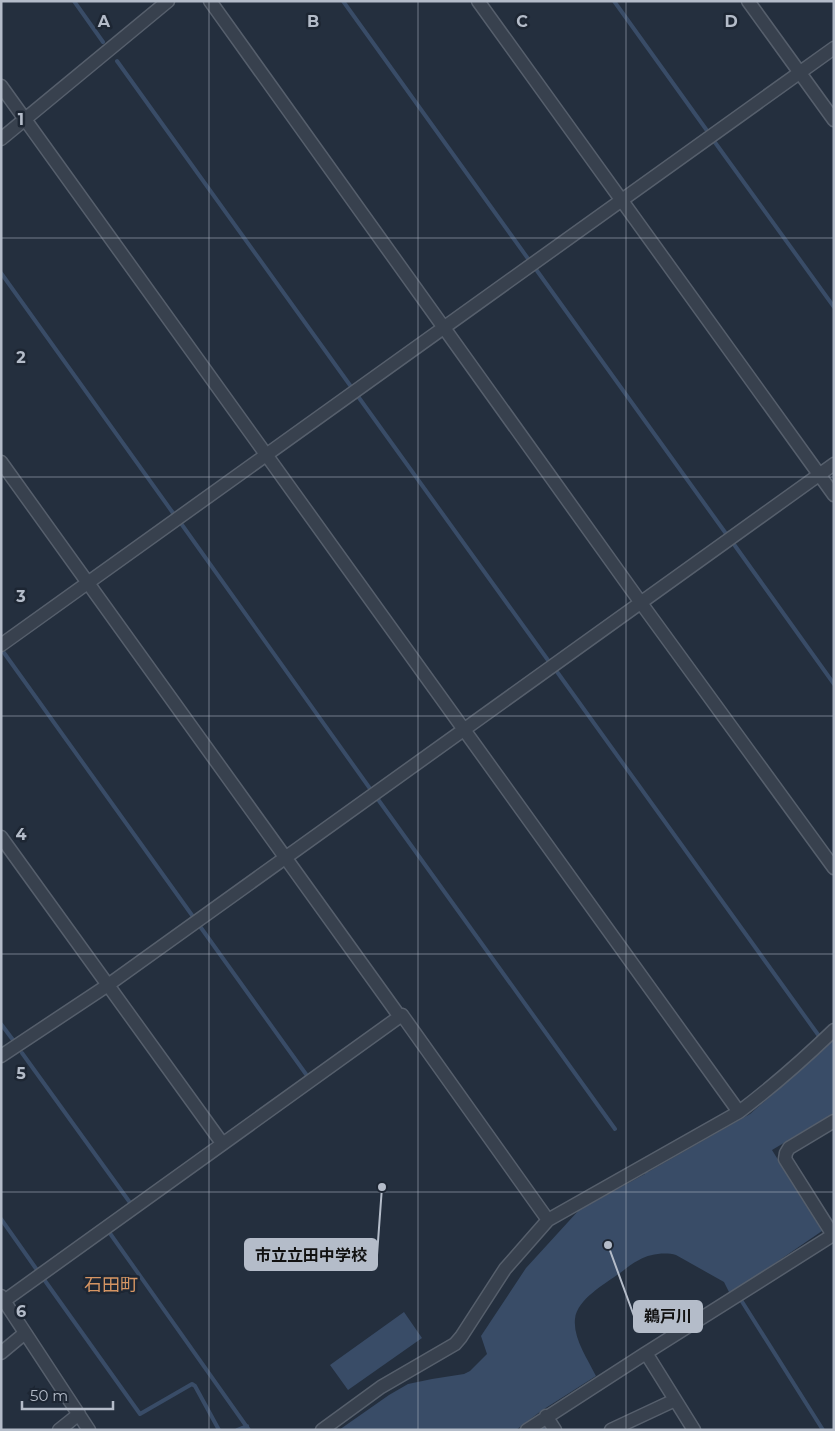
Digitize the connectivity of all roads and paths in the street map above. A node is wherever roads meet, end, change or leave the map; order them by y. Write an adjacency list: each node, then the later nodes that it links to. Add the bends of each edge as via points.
1 (168, 1): 8 (street)
2 (210, 1): 12 (street)
3 (478, 1): 11 (street)
4 (748, 1): 6 (street)
5 (834, 48): 6 (street)
6 (800, 73): 9 (street); 11 (street)
7 (1, 86): 8 (street)
8 (25, 119): 10 (street); 13 (street)
9 (834, 120)
10 (1, 139)
11 (621, 200): 12 (street); 16 (street)
12 (444, 327): 13 (street); 19 (street)
13 (266, 455): 18 (street); 21 (street)
14 (1, 462): 18 (street)
15 (834, 464): 16 (street)
16 (819, 474): 17 (street); 19 (street)
17 (834, 495)
18 (88, 583): 20 (street); 23 (street)
19 (641, 603): 21 (street); 24 (street)
20 (1, 646)
21 (464, 730): 23 (street); 29 (street)
22 (1, 837): 25 (street)
23 (286, 858): 25 (street); 26 (street)
24 (834, 868)
25 (108, 985): 28 (street); 31 (street)
26 (400, 1017): 31 (street); 32 (street, via 402,1015)
27 (834, 1030): 29 (street)
28 (1, 1056)
29 (739, 1112): 32 (street)
30 (834, 1121): 33 (street, via 789,1148 785,1159)
31 (222, 1143): 34 (street)
32 (548, 1220): 43 (street, via 505,1269 455,1344 381,1387)
33 (833, 1236): 37 (street)
34 (3, 1298): 35 (street)
35 (25, 1333): 36 (street); 39 (street)
36 (1, 1353)
37 (646, 1353): 38 (street); 40 (street)
38 (676, 1400): 46 (street); 47 (street)
39 (78, 1414): 41 (street); 42 (street)
40 (546, 1416): 44 (street); 45 (street)
41 (59, 1430)
42 (89, 1430)
43 (322, 1430)
44 (527, 1430)
45 (555, 1430)
46 (611, 1430)
47 (694, 1430)

